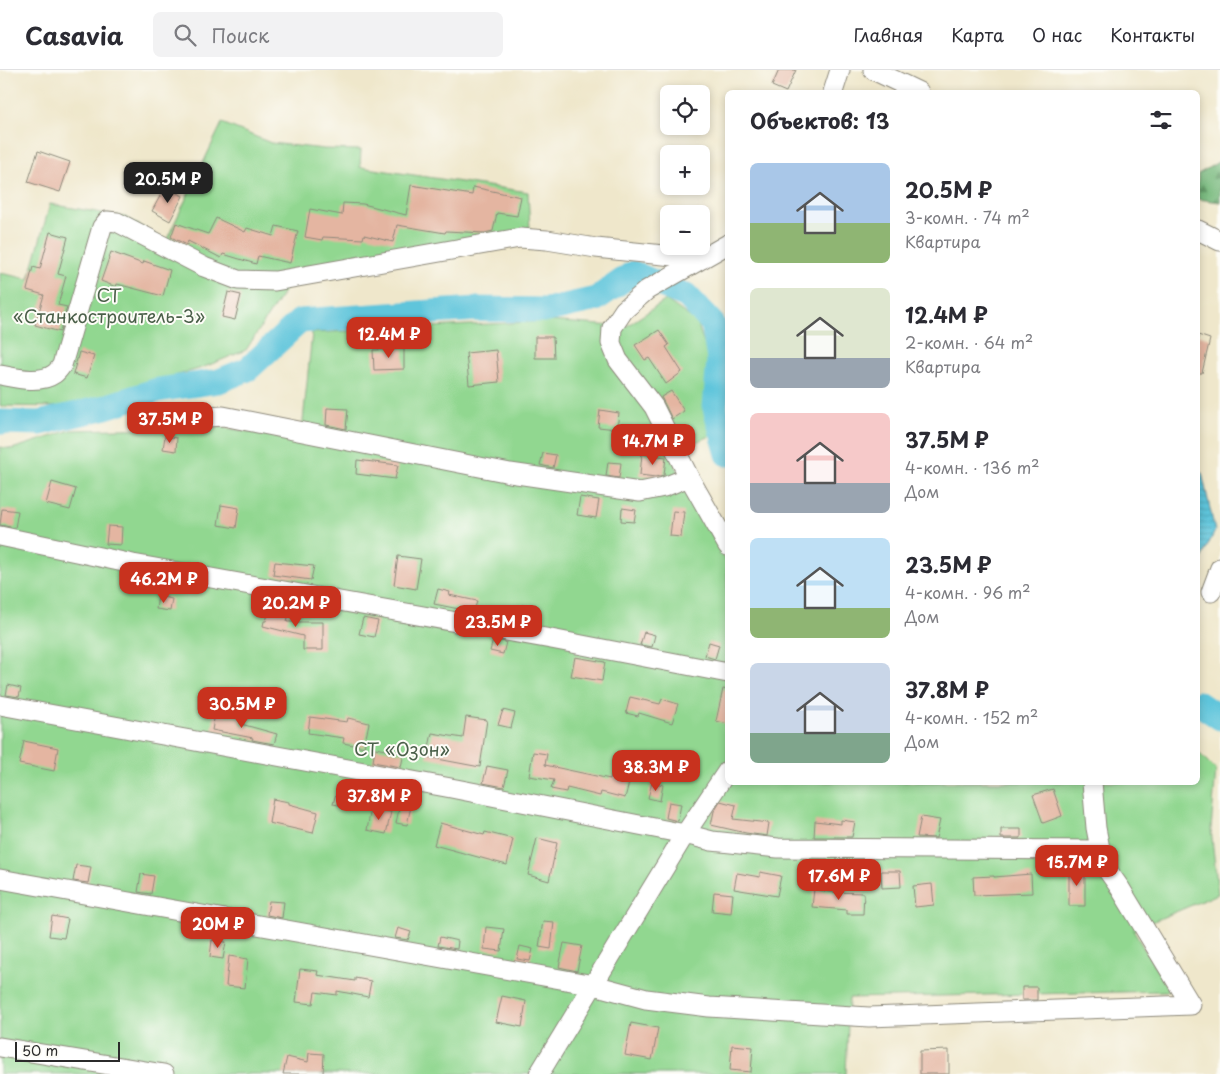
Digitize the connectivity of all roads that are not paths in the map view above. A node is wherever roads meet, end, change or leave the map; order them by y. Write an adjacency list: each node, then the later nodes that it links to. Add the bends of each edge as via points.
1 (840, 70): 3 (street)
2 (873, 70): 4 (street)
3 (834, 90)
4 (915, 90)
5 (1200, 231): 6 (street)
6 (1220, 241)
7 (725, 246): 8 (street)
8 (702, 259): 9 (street, via 520,238 275,281 238,280 204,268 117,222 107,221 102,227 62,365 55,374 45,378 26,379); 11 (street, via 647,290 624,310 612,328 611,344 618,360 654,407)
9 (0, 374)
10 (160, 420): 11 (street, via 223,416 510,473 640,492)
11 (689, 477): 13 (street)
12 (0, 536): 16 (street, via 134,564)
13 (725, 541)
14 (1220, 568): 15 (street)
15 (1211, 592)
16 (725, 672)
17 (0, 704): 20 (street)
18 (725, 774): 20 (street)
19 (1092, 785): 21 (street)
20 (685, 834): 21 (street, via 778,848); 23 (street)
21 (1100, 850): 23 (street, via 1103,864 1191,1005 869,1017 709,1007 646,999)
22 (0, 879): 23 (street)
23 (594, 985): 27 (street)
24 (0, 1047): 25 (street)
25 (90, 1068): 26 (street)
26 (164, 1074)
27 (539, 1074)

